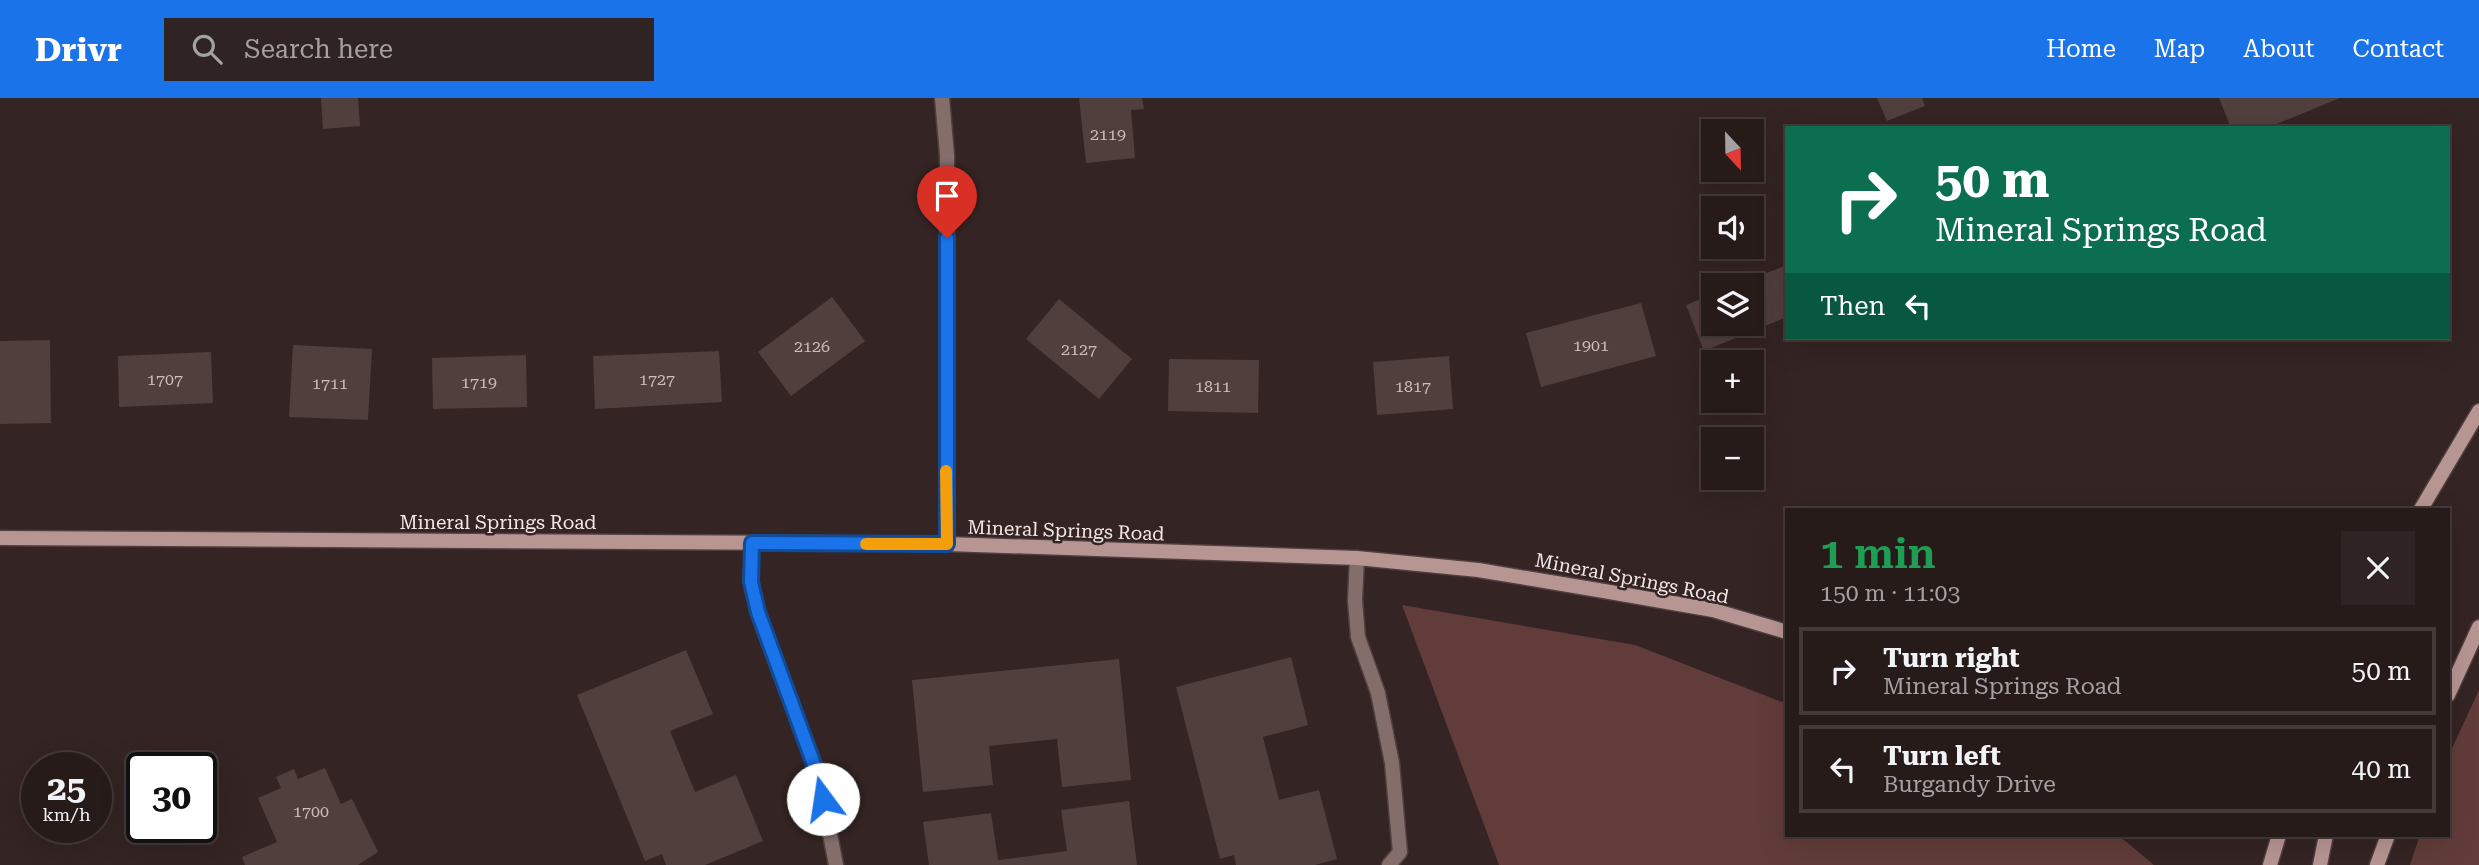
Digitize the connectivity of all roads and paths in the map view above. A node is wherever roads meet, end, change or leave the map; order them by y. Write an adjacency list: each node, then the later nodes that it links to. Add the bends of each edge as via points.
1 (942, 98): 6 (street, via 947,155)
2 (2479, 411): 3 (street)
3 (2422, 508)
4 (0, 538): 5 (street, Mineral Springs Road)
5 (752, 543): 6 (street, Mineral Springs Road); 14 (street, via 751,582 758,612 819,778)
6 (947, 544): 7 (street, Mineral Springs Road)
7 (1357, 558): 9 (street, Mineral Springs Road, via 1478,570 1598,590 1713,610); 15 (street, via 1358,637 1378,693 1393,775 1400,852)
8 (2479, 626): 10 (street)
9 (1785, 631)
10 (2450, 691)
11 (2278, 837): 16 (street)
12 (2326, 837): 17 (street)
13 (2387, 837): 18 (street)
14 (836, 865)
15 (1389, 865)
16 (2270, 865)
17 (2320, 865)
18 (2377, 865)

